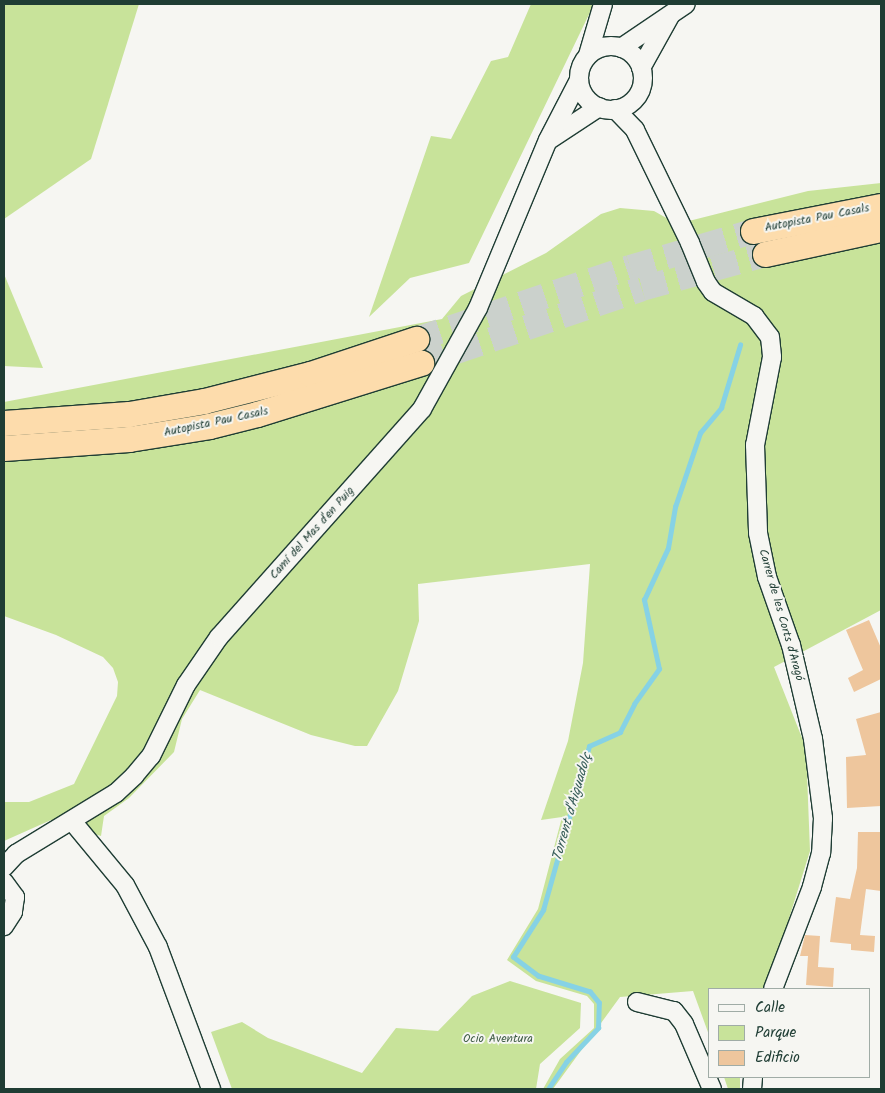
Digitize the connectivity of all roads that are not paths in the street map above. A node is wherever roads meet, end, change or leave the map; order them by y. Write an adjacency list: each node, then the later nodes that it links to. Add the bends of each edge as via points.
1 (679, 8): 3 (street); 5 (street)
2 (600, 12): 3 (street); 4 (street)
3 (615, 47): 4 (street); 5 (street, via 633,54)
4 (588, 55): 6 (street, via 581,67)
5 (642, 68): 7 (street, via 642,83)
6 (579, 80): 8 (street, via 585,96); 10 (street, Camí del Mas d'en Puig)
7 (634, 100): 8 (street); 9 (street)
8 (607, 108): 9 (street); 10 (street)
9 (635, 130): 25 (street, Carrer de les Corts d'Aragó, via 706,282 713,292 754,316 770,336 772,357 755,445 758,533 767,577 791,645 819,778 823,818 822,853)
10 (548, 140): 21 (street, Camí del Mas d'en Puig, via 478,308 422,409 220,637 186,685 151,756 134,776 116,793)
11 (881, 206): 13 (highway, Autopista Pau Casals)
12 (881, 229): 14 (highway, Autopista Pau Casals)
13 (754, 231)
14 (766, 254)
15 (416, 339): 17 (highway, Autopista Pau Casals, via 310,374 204,401 129,414)
16 (421, 363): 18 (highway, Autopista Pau Casals, via 257,414 172,432)
17 (11, 422)
18 (100, 442): 19 (highway, Autopista Pau Casals); 20 (highway, via 51,457)
19 (4, 448)
20 (4, 459)
21 (72, 820): 22 (street, Camí del Mas d'en Puig, via 16,854); 27 (street, via 125,885 158,947)
22 (4, 866)
23 (4, 882): 24 (street, via 15,897 13,912)
24 (4, 926)
25 (773, 988)
26 (637, 1002): 28 (street, via 674,1011 684,1024)
27 (211, 1089)
28 (712, 1089)

